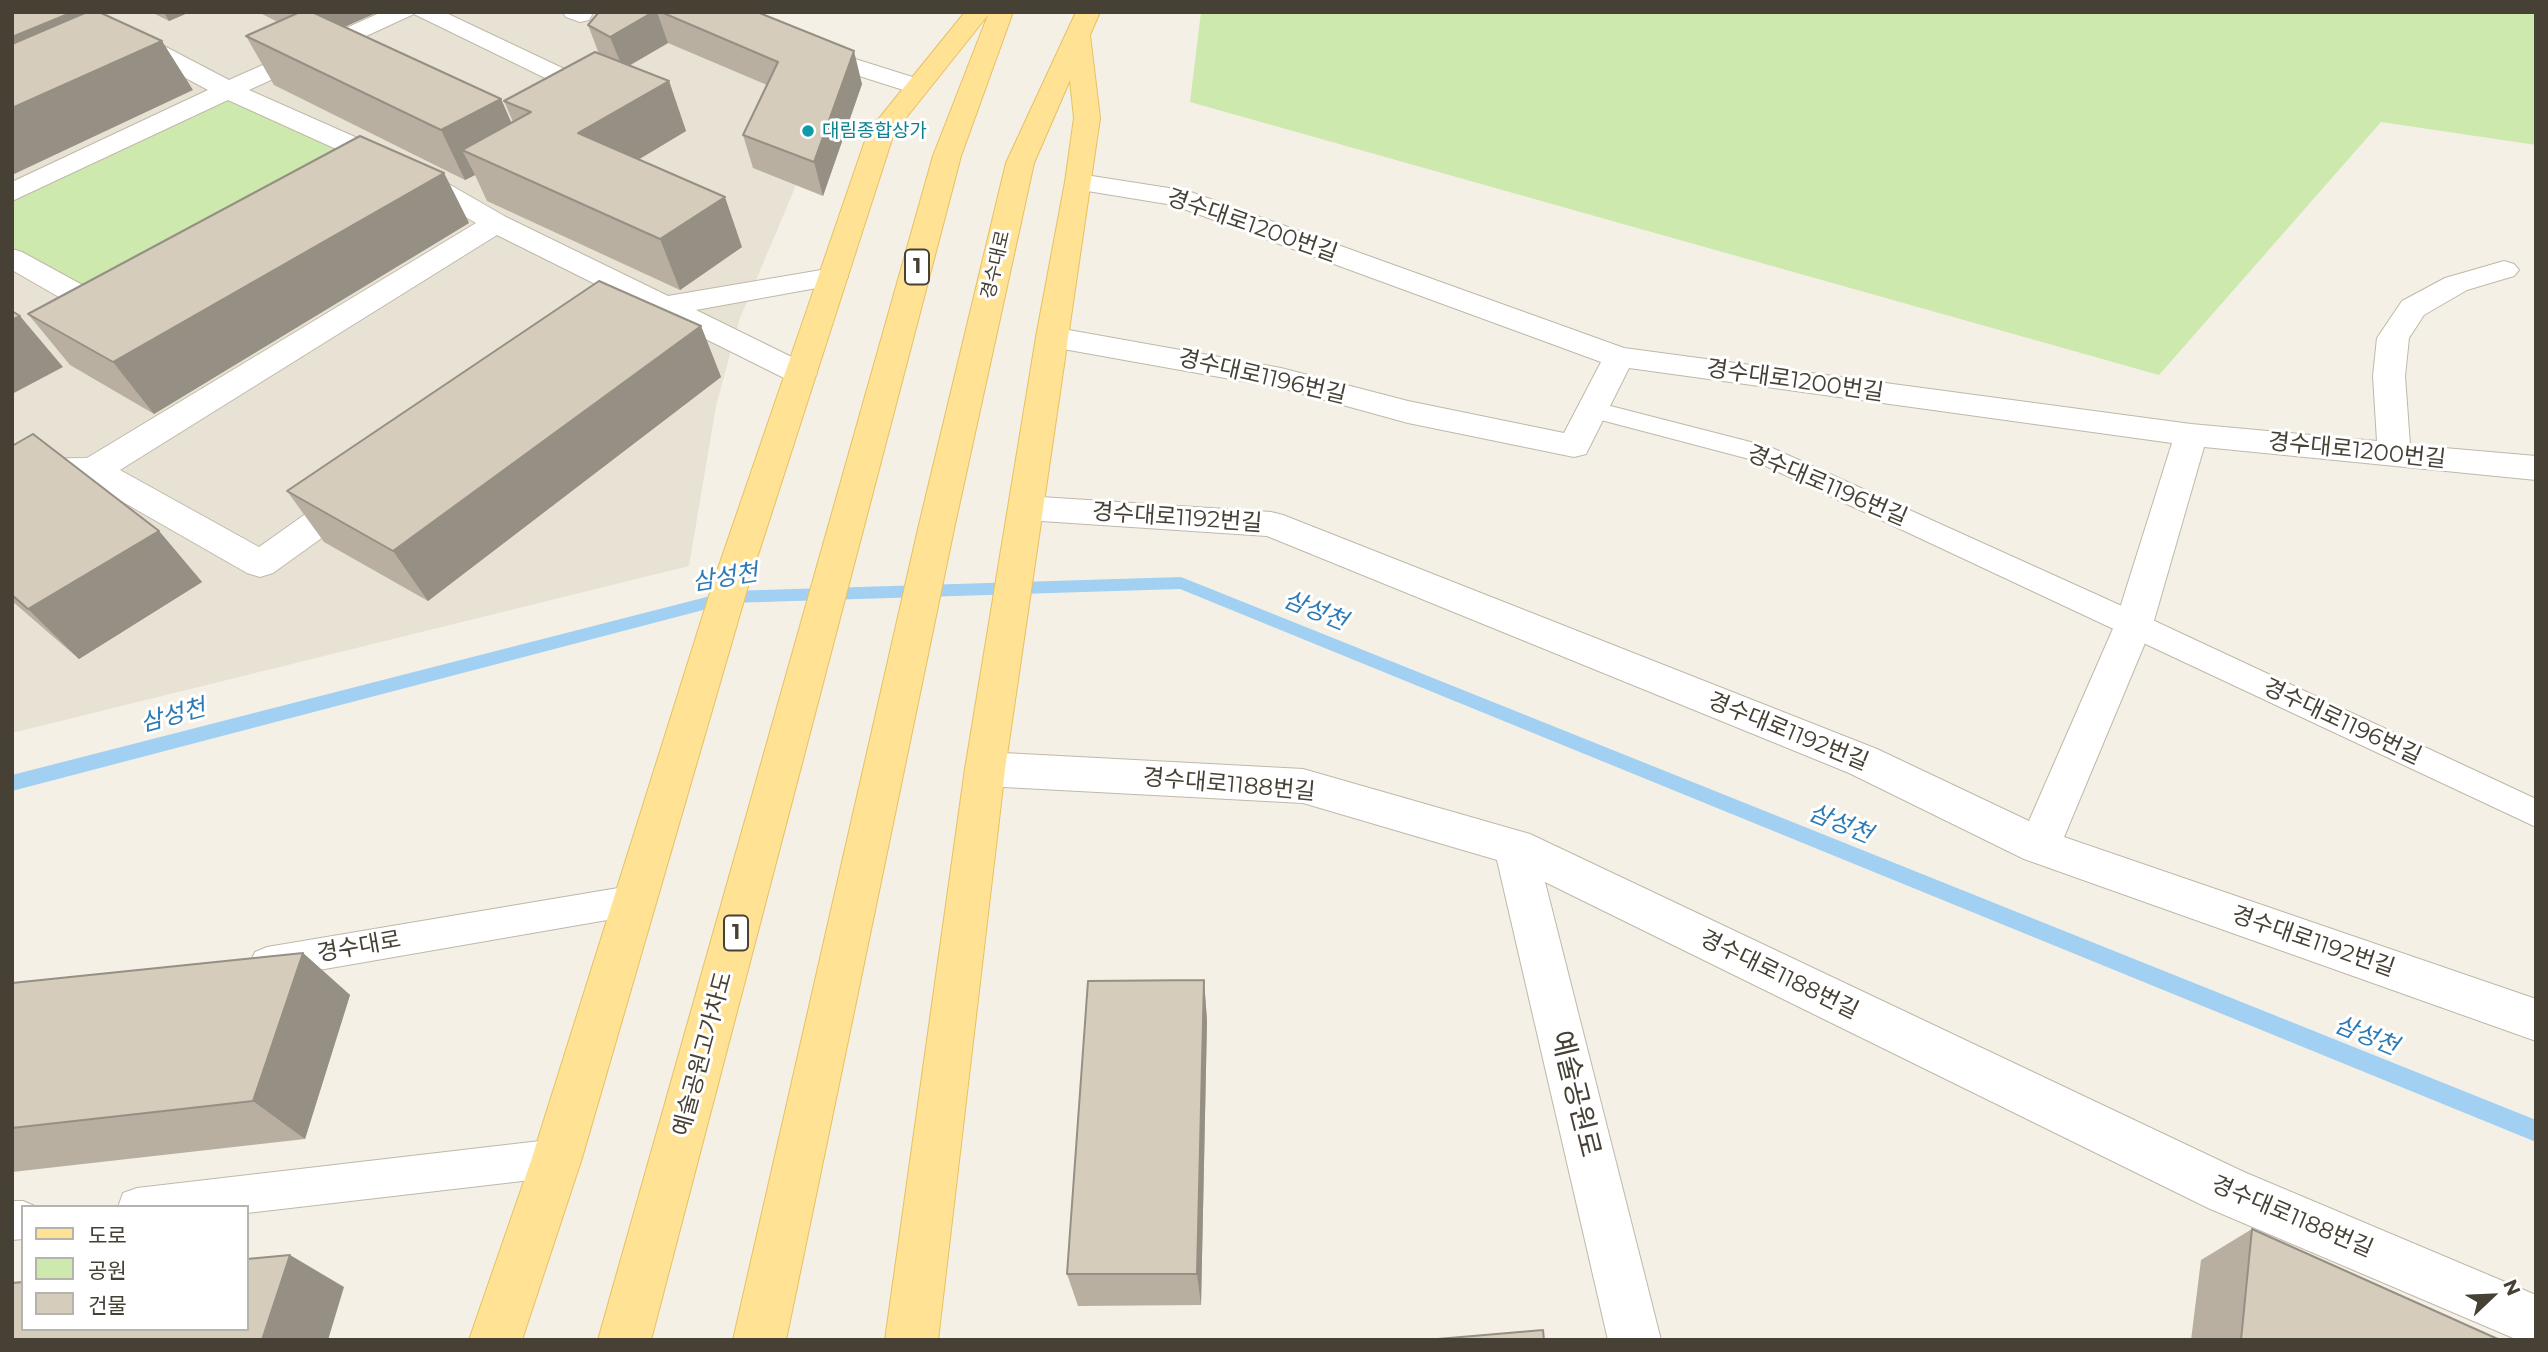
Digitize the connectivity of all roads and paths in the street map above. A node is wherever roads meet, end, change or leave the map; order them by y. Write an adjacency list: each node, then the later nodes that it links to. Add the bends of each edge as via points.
1 (80, 12): 8 (street)
2 (403, 12): 11 (street)
3 (424, 12): 12 (street)
4 (737, 12): 10 (street, via 802,50)
5 (978, 12): 10 (main road)
6 (1001, 12): 44 (main road, 예술공원고가차도 / 1, via 947,156)
7 (1083, 24): 13 (main road, via 1087,118); 45 (main road, 경수대로, via 1020,163)
8 (128, 36): 9 (street); 11 (street)
9 (94, 52)
10 (916, 86): 18 (main road, via 881,132)
11 (228, 89): 14 (street); 15 (street, via 385,173)
12 (587, 89)
13 (1079, 183): 21 (main road); 22 (street, 경수대로1200번길, via 1178,197)
14 (12, 193)
15 (496, 223): 20 (street); 28 (street)
16 (12, 257): 19 (street, via 120,318)
17 (2504, 270): 26 (street, via 2456,284 2413,309 2393,338 2389,376)
18 (833, 277): 20 (street); 23 (main road)
19 (144, 305)
20 (664, 306): 23 (street)
21 (1052, 337): 24 (street, 경수대로1196번길, via 1281,378 1408,412 1574,446); 31 (main road)
22 (1619, 356): 24 (street); 25 (street, 경수대로1200번길)
23 (801, 374): 37 (main road, via 731,583)
24 (1591, 409): 32 (lane, 경수대로1196번길, via 1761,453)
25 (2191, 435): 26 (street, 경수대로1200번길); 32 (street)
26 (2394, 454): 27 (street, 경수대로1200번길)
27 (2536, 468)
28 (94, 470): 29 (street); 30 (street, via 260,564)
29 (12, 471)
30 (383, 476)
31 (1025, 516): 33 (main road); 35 (street, 경수대로1192번길, via 1271,524 1863,761)
32 (2134, 624): 34 (lane, 경수대로1196번길); 35 (street)
33 (985, 769): 36 (street, 경수대로1188번길, via 1303,786); 46 (main road)
34 (2536, 814)
35 (2039, 846): 39 (street, 경수대로1192번길)
36 (1515, 848): 42 (street, 경수대로1188번길, via 2226,1190); 47 (street, 예술공원로)
37 (636, 900): 38 (lane, 경수대로); 40 (main road)
38 (236, 968)
39 (2536, 1020)
40 (557, 1158): 41 (lane); 43 (main road)
41 (154, 1205)
42 (2536, 1321)
43 (495, 1340)
44 (624, 1340)
45 (759, 1340)
46 (911, 1340)
47 (1635, 1340)

